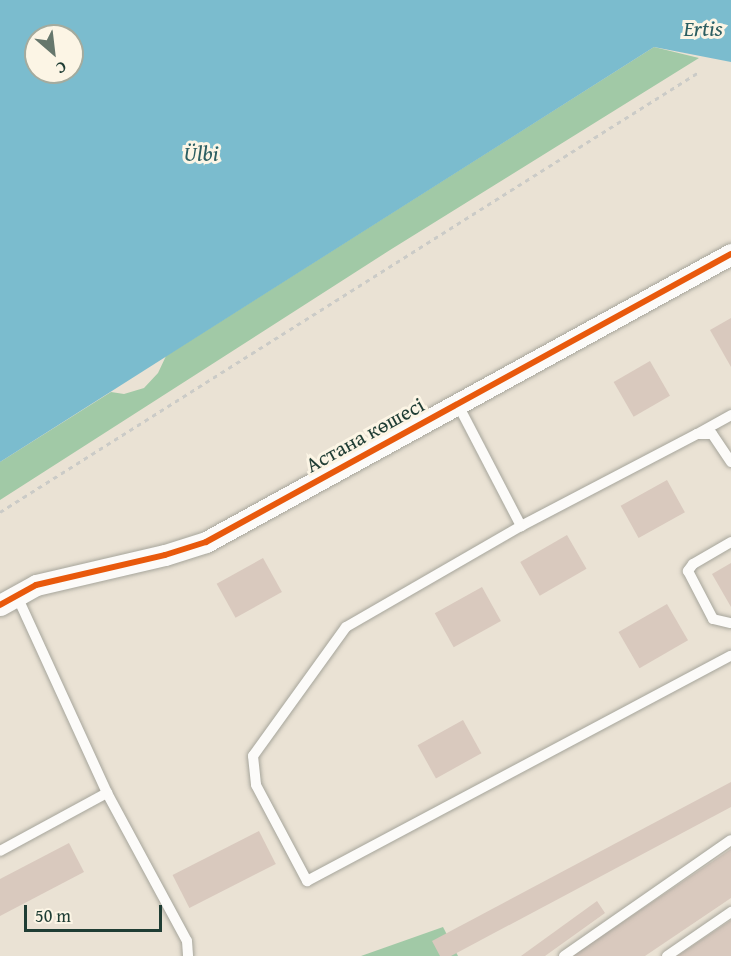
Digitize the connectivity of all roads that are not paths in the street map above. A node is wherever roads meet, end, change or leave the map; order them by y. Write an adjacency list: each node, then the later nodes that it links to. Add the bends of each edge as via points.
1 (730, 258): 2 (street, Астана көшесі)
2 (457, 403): 6 (lane); 8 (street, Астана көшесі, via 206,542 36,585)
3 (731, 415): 4 (lane)
4 (697, 434): 5 (lane, via 712,434); 6 (lane)
5 (731, 462)
6 (521, 526): 10 (lane, via 346,627 253,756 256,785 307,881)
7 (731, 542): 9 (lane, via 693,564 688,571 712,619)
8 (8, 599): 11 (lane)
9 (731, 623)
10 (731, 656)
11 (107, 793): 13 (lane); 15 (lane, via 187,941)
12 (731, 840): 16 (lane)
13 (0, 850)
14 (731, 912): 17 (lane)
15 (188, 956)
16 (564, 956)
17 (667, 956)

